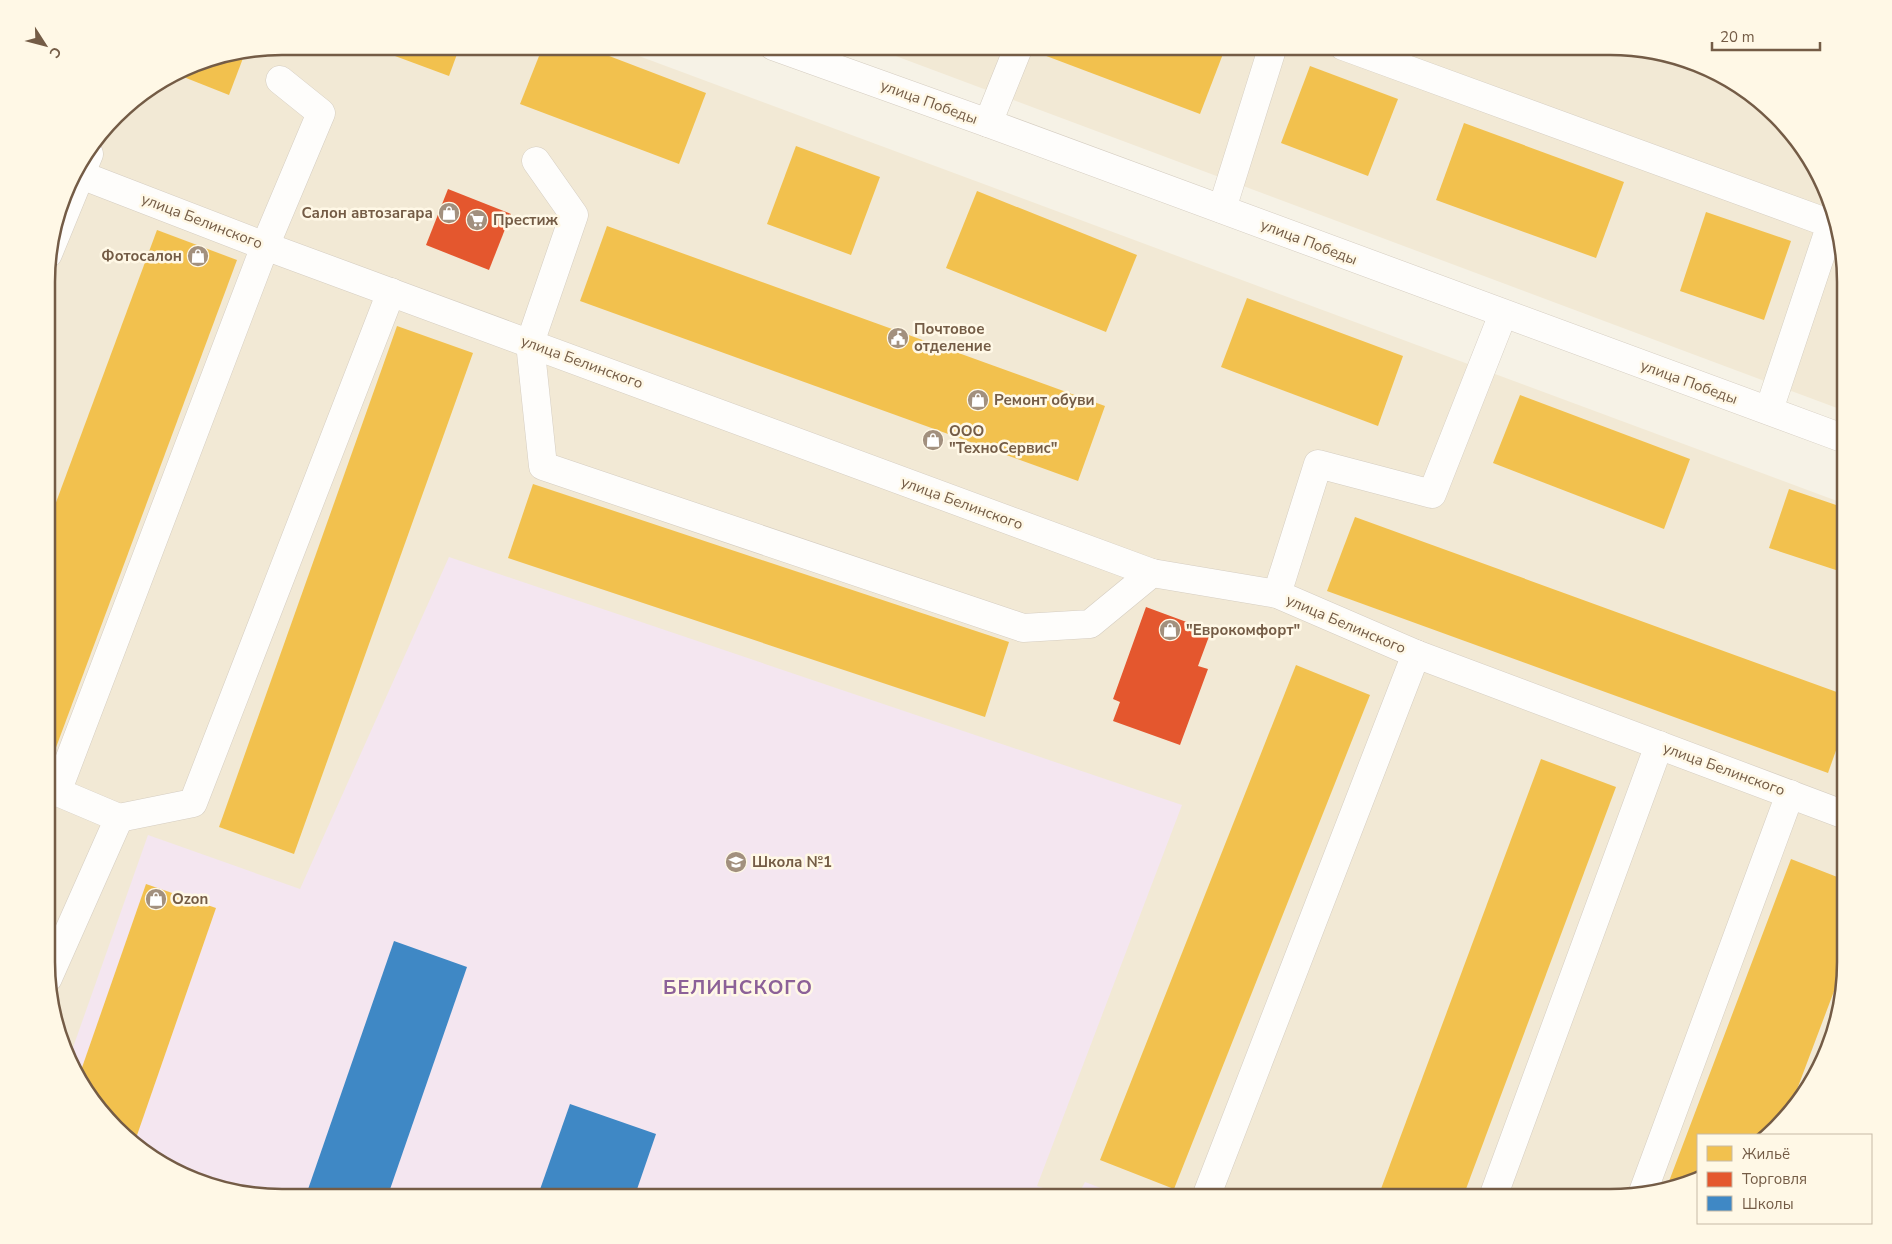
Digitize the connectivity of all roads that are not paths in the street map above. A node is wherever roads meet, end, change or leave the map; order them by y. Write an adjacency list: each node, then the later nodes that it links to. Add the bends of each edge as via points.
1 (797, 55): 6 (street, улица Победы)
2 (1015, 55): 6 (street)
3 (1270, 55): 9 (street)
4 (1368, 55): 10 (street)
5 (280, 80): 12 (street, via 321,113)
6 (988, 123): 9 (street, улица Победы)
7 (536, 161): 15 (street, via 574,215)
8 (87, 165): 12 (street, улица Белинского)
9 (1222, 209): 14 (street, улица Победы)
10 (1829, 223)
11 (1830, 227): 16 (street)
12 (265, 246): 13 (street, улица Белинского); 22 (street)
13 (390, 292): 15 (street, улица Белинского); 26 (street, via 193,803)
14 (1503, 314): 16 (street, улица Победы); 19 (street, via 1432,494 1318,464)
15 (530, 343): 18 (street, улица Белинского); 18 (street, via 543,466 1023,628 1090,624)
16 (1769, 410): 17 (street, улица Победы)
17 (1837, 436)
18 (1152, 573): 19 (street, улица Белинского)
19 (1277, 594): 20 (street, улица Белинского)
20 (1416, 654): 21 (street, улица Белинского); 29 (street)
21 (1659, 745): 24 (street, улица Белинского); 30 (street)
22 (55, 785)
23 (55, 791): 26 (street)
24 (1790, 794): 25 (street, улица Белинского); 28 (street)
25 (1837, 812)
26 (119, 818): 27 (street)
27 (55, 962)
28 (1645, 1186)
29 (1209, 1189)
30 (1496, 1189)

